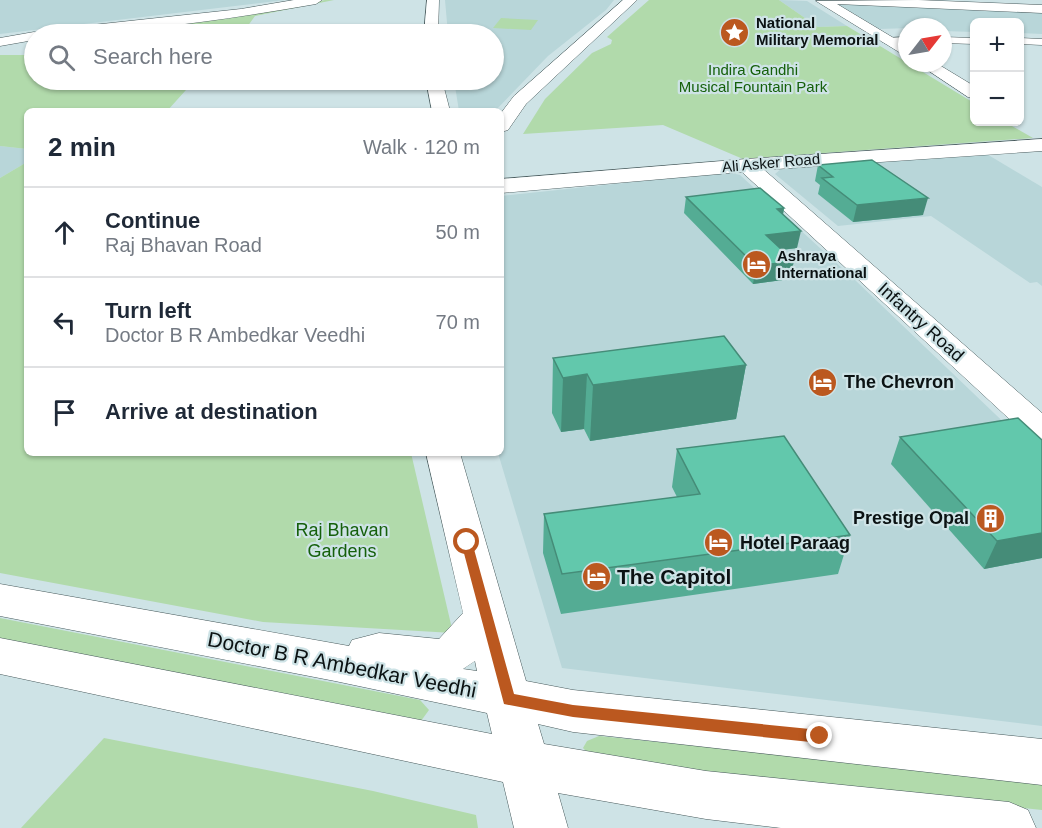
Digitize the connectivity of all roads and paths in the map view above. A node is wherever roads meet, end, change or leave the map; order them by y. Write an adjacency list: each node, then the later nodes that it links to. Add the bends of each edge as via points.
1 (300, 0): 8 (main road)
2 (316, 0): 8 (main road)
3 (433, 0): 10 (main road)
4 (631, 0): 24 (main road, via 579,43 520,100)
5 (820, 0): 15 (main road)
6 (826, 0): 7 (main road)
7 (1042, 9)
8 (182, 20): 9 (main road)
9 (143, 24)
10 (432, 24)
11 (24, 37): 12 (main road)
12 (0, 40)
13 (898, 40): 15 (street)
14 (952, 40): 16 (street)
15 (888, 41): 19 (main road)
16 (970, 41)
17 (1024, 41): 18 (street)
18 (1042, 42)
19 (898, 47)
20 (939, 72): 22 (main road)
21 (436, 90): 23 (main road)
22 (970, 90)
23 (440, 108)
24 (504, 122)
25 (1042, 145): 26 (main road, Ali Asker Road)
26 (747, 165): 27 (main road, Ali Asker Road); 28 (main road, Infantry Road)
27 (504, 186)
28 (1042, 431)
29 (444, 456): 31 (main road)
30 (0, 600): 33 (main road, Doctor B R Ambedkar Veedhi)
31 (486, 615): 33 (main road, via 459,650 449,656 437,658 381,649); 34 (main road)
32 (0, 656): 36 (main road)
33 (335, 662): 34 (main road, Doctor B R Ambedkar Veedhi)
34 (509, 699): 35 (main road, Doctor B R Ambedkar Veedhi, via 573,711); 36 (main road)
35 (1042, 762)
36 (526, 764): 37 (main road); 38 (main road, via 706,795)
37 (541, 828)
38 (1009, 828)

